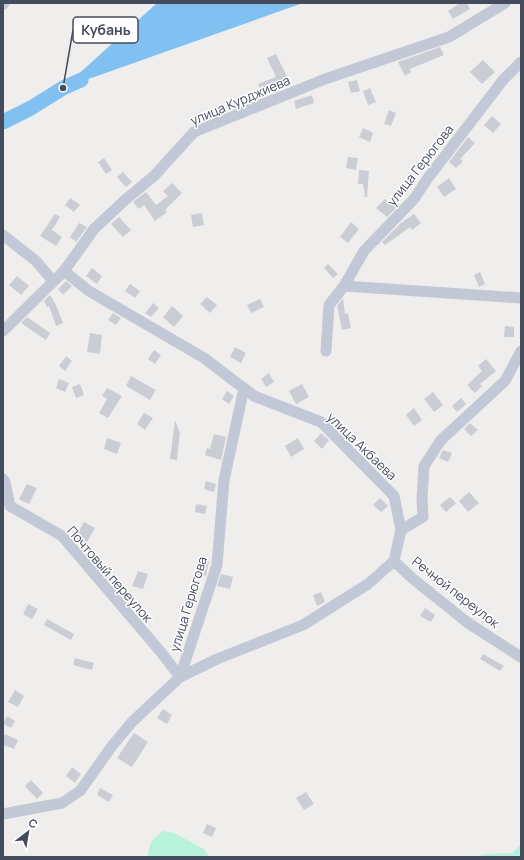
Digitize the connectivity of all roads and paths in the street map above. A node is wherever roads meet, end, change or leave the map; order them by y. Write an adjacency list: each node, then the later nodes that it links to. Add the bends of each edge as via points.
1 (505, 3): 4 (street, улица Курджиева, via 449,38 325,79 194,132 154,176 94,229)
2 (521, 62): 6 (street, улица Герюгова, via 503,80 414,198 364,251)
3 (3, 235): 5 (street, via 36,261)
4 (64, 271): 5 (street, улица Курджиева); 11 (street, улица Акбаева, via 89,291 204,358)
5 (53, 281): 8 (street, улица Курджиева)
6 (344, 286): 7 (street); 10 (street, улица Герюгова, via 329,305)
7 (521, 298)
8 (3, 331)
9 (521, 350): 13 (street, via 505,381 442,440 428,459 424,466 423,517)
10 (326, 351)
11 (244, 388): 13 (street, улица Акбаева, via 254,396 321,422 394,496); 16 (street, улица Герюгова, via 224,480 217,565)
12 (3, 479): 16 (street, Почтовый переулок, via 6,482 10,506 62,536)
13 (401, 530): 14 (street, улица Акбаева)
14 (394, 561): 15 (street, Речной переулок, via 468,623); 16 (street, via 368,584 303,625 217,658)
15 (521, 657)
16 (180, 677): 17 (street, улица Герюгова, via 132,722 80,791 62,803)
17 (3, 814)

